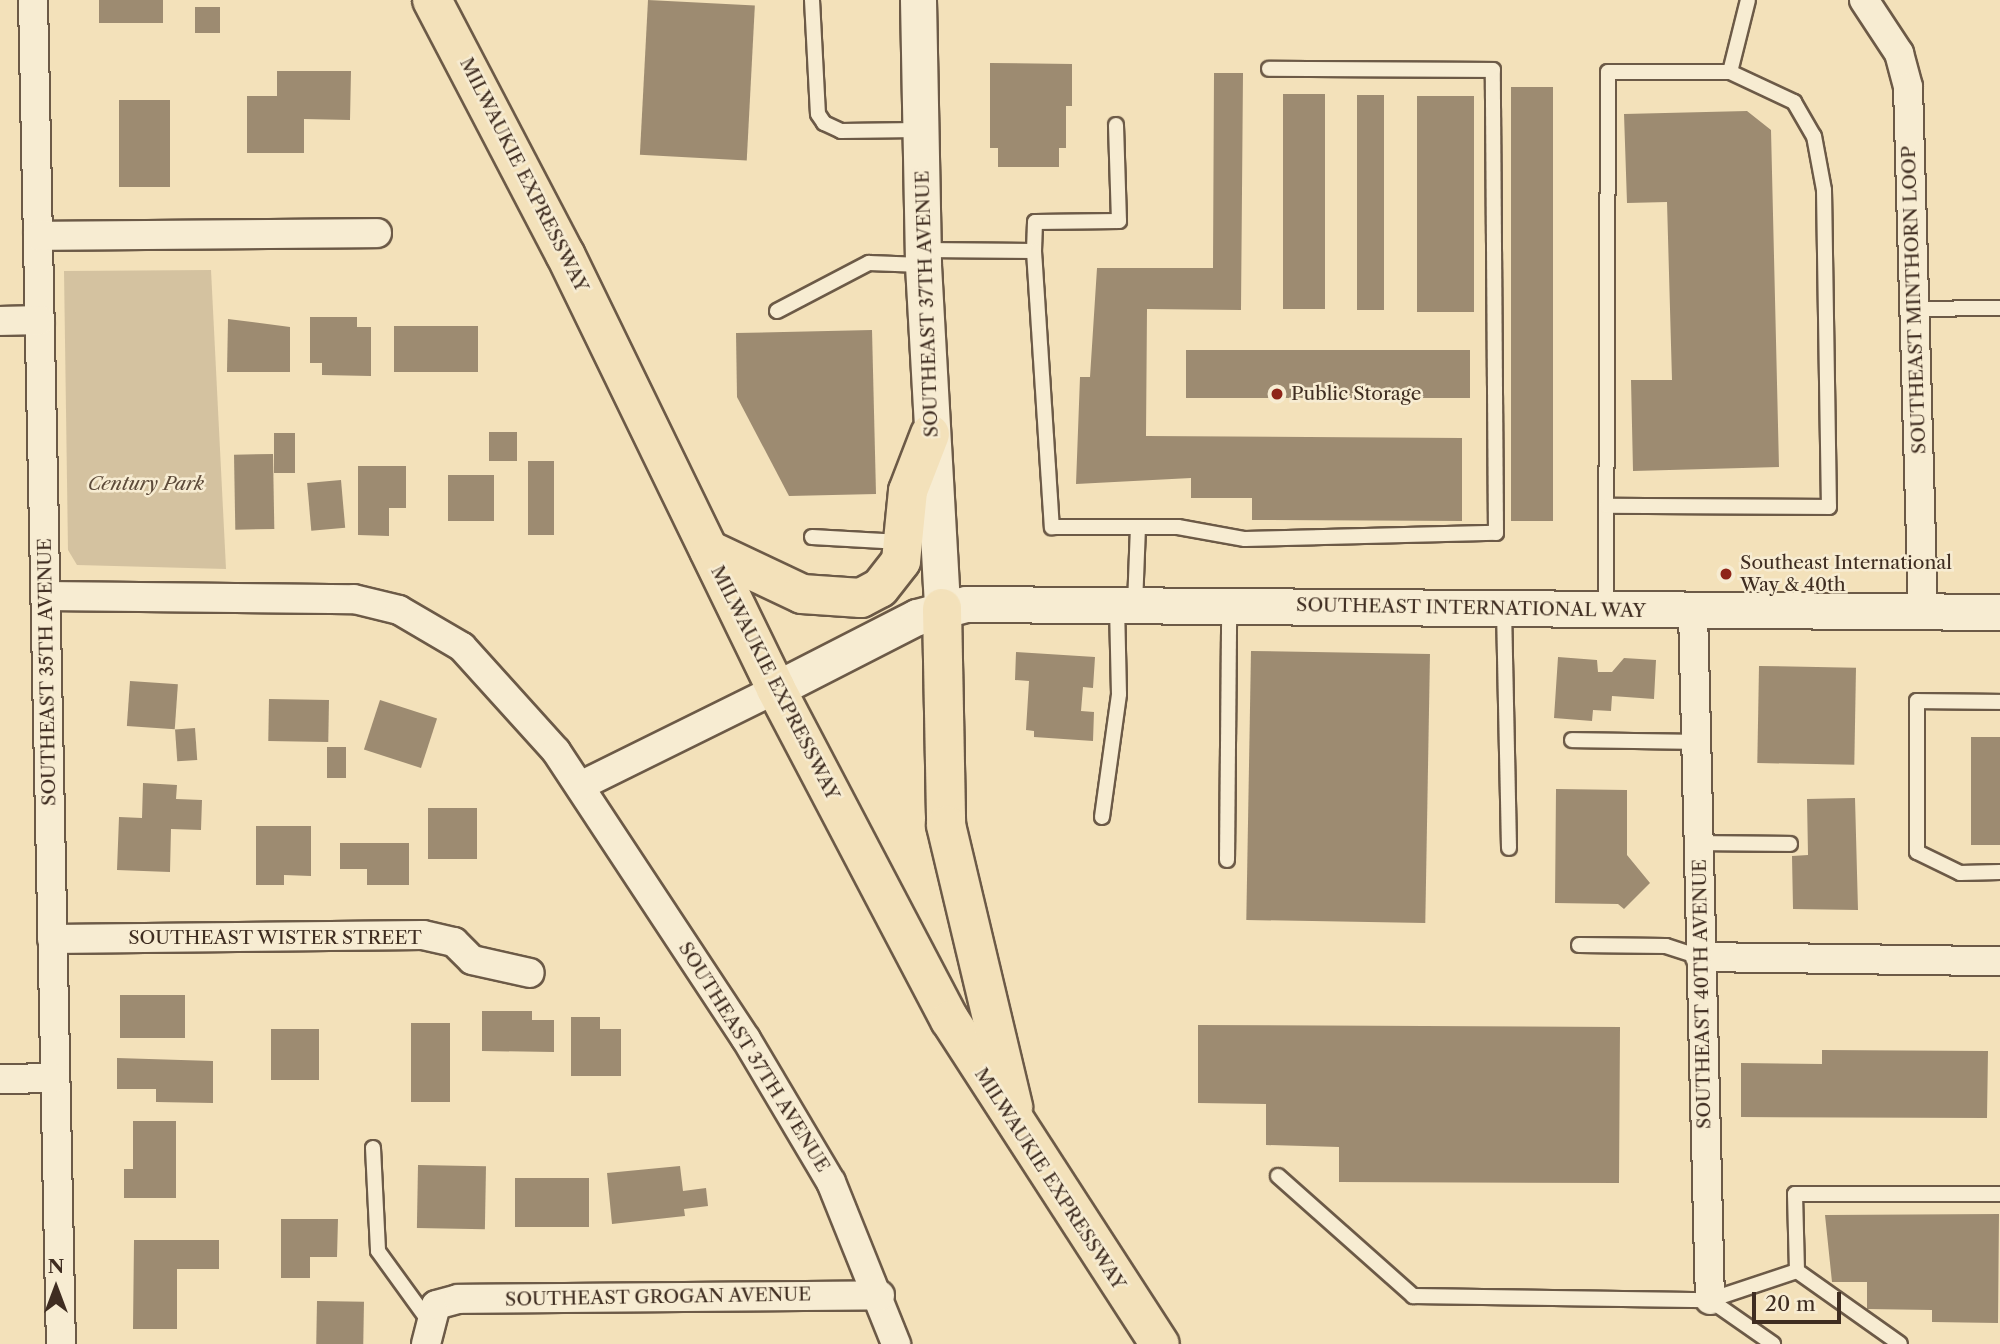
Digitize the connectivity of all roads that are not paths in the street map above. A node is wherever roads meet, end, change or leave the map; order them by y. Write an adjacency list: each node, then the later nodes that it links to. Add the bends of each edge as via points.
1 (33, 0): 12 (street, SOUTHEAST 35TH AVENUE)
2 (432, 0): 25 (highway, MILWAUKIE EXPRESSWAY, via 510,144)
3 (813, 0): 10 (lane, via 824,123 841,131)
4 (918, 0): 10 (street, SOUTHEAST 37TH AVENUE)
5 (1748, 0): 8 (lane)
6 (1864, 0): 16 (street, SOUTHEAST MINTHORN LOOP, via 1899,53 1908,87)
7 (1269, 69): 22 (lane, via 1493,70 1496,533 1245,539)
8 (1730, 72): 21 (lane, via 1608,72); 21 (lane, via 1794,102 1814,136 1824,190 1829,507)
9 (1116, 125): 13 (lane, via 1119,221 1035,222)
10 (921, 130): 14 (street, SOUTHEAST 37TH AVENUE)
11 (377, 233): 12 (street)
12 (38, 236): 18 (street, SOUTHEAST 35TH AVENUE)
13 (1034, 251): 14 (lane); 22 (lane, via 1052,527)
14 (923, 258): 17 (lane, via 869,264); 20 (street, SOUTHEAST 37TH AVENUE)
15 (2000, 308): 16 (lane)
16 (1914, 309): 33 (street, SOUTHEAST MINTHORN LOOP)
17 (776, 311)
18 (40, 320): 19 (street); 26 (street, SOUTHEAST 35TH AVENUE)
19 (0, 321)
20 (930, 434): 24 (highway, via 908,491); 29 (street, SOUTHEAST 37TH AVENUE)
21 (1607, 506): 31 (lane)
22 (1138, 527): 27 (lane)
23 (812, 537): 24 (lane)
24 (906, 543): 25 (highway, via 880,588 842,601 802,594)
25 (709, 550): 35 (highway, MILWAUKIE EXPRESSWAY)
26 (45, 596): 39 (street, SOUTHEAST 37TH AVENUE, via 312,597 399,610 439,631 484,667); 46 (street, SOUTHEAST 35TH AVENUE)
27 (1126, 605): 28 (street, SOUTHEAST INTERNATIONAL WAY); 29 (street, SOUTHEAST INTERNATIONAL WAY); 40 (lane)
28 (1229, 606): 30 (street, SOUTHEAST INTERNATIONAL WAY); 44 (lane)
29 (942, 608): 35 (street); 53 (highway, via 946,825)
30 (1504, 609): 31 (street, SOUTHEAST INTERNATIONAL WAY); 43 (lane)
31 (1606, 610): 32 (street, SOUTHEAST INTERNATIONAL WAY)
32 (1693, 611): 33 (street, SOUTHEAST INTERNATIONAL WAY); 38 (street, SOUTHEAST 40TH AVENUE)
33 (1923, 611): 34 (street, SOUTHEAST INTERNATIONAL WAY)
34 (2000, 612)
35 (775, 689): 39 (street); 53 (highway, MILWAUKIE EXPRESSWAY, via 950,1020)
36 (2000, 702): 45 (lane, via 1917,701 1917,852 1960,873)
37 (1572, 740): 38 (lane)
38 (1696, 742): 41 (street, SOUTHEAST 40TH AVENUE)
39 (580, 786): 58 (street, SOUTHEAST 37TH AVENUE, via 800,1127)
40 (1102, 817)
41 (1698, 843): 42 (lane); 48 (street, SOUTHEAST 40TH AVENUE)
42 (1790, 844)
43 (1509, 848)
44 (1227, 860)
45 (2000, 872)
46 (52, 939): 50 (street, SOUTHEAST WISTER STREET, via 423,936 454,942 472,960); 51 (street, SOUTHEAST 35TH AVENUE)
47 (1579, 945): 48 (lane, via 1666,946)
48 (1700, 957): 49 (street); 59 (street, SOUTHEAST 40TH AVENUE)
49 (2000, 961)
50 (530, 973)
51 (55, 1078): 52 (street); 61 (street, SOUTHEAST 35TH AVENUE)
52 (0, 1079)
53 (1020, 1136): 63 (highway, MILWAUKIE EXPRESSWAY)
54 (373, 1148): 60 (lane, via 378,1251)
55 (1278, 1176): 59 (lane, via 1413,1296)
56 (2000, 1194): 57 (lane, via 1795,1194)
57 (1797, 1271): 59 (lane); 65 (lane)
58 (880, 1295): 60 (street, SOUTHEAST GROGAN AVENUE, via 458,1299); 62 (street, SOUTHEAST 37TH AVENUE)
59 (1710, 1300): 64 (lane)
60 (430, 1323)
61 (61, 1344)
62 (896, 1344)
63 (1160, 1344)
64 (1773, 1344)
65 (1900, 1344)

